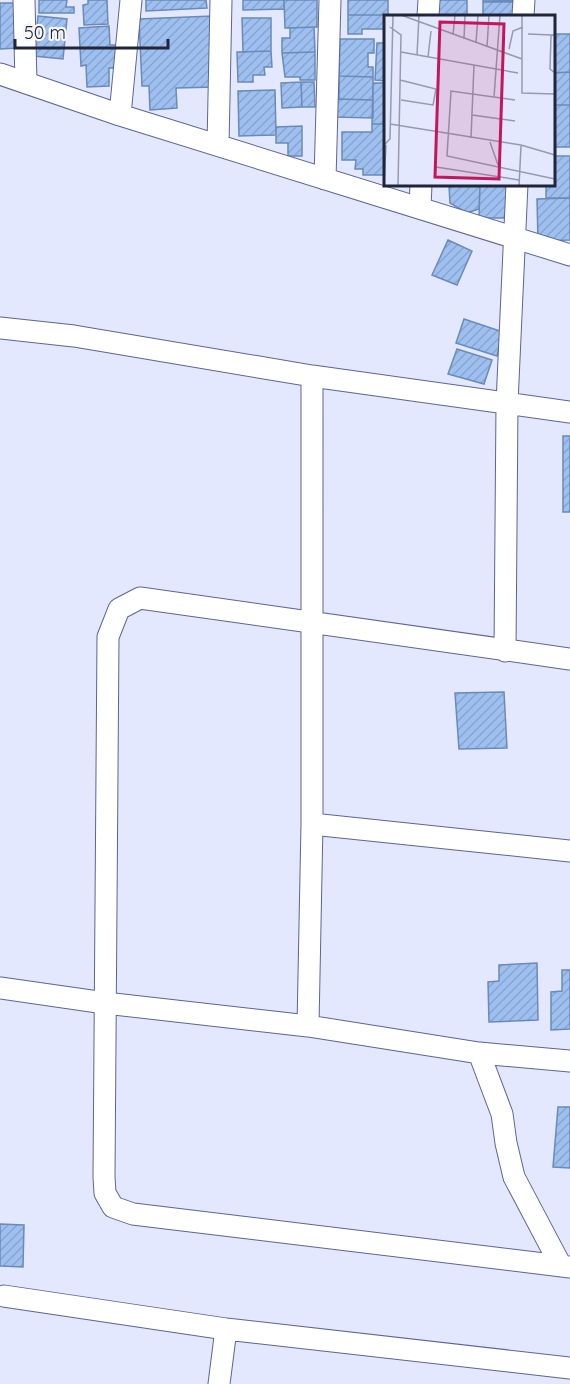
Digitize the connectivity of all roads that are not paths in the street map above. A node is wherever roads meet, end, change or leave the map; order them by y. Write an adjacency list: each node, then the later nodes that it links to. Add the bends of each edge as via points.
1 (24, 0): 10 (street)
2 (131, 0): 11 (street)
3 (221, 0): 12 (street)
4 (330, 0): 13 (street)
5 (429, 0): 7 (street)
6 (524, 0): 8 (street)
7 (428, 15)
8 (523, 15)
9 (0, 74): 10 (street)
10 (26, 83): 11 (street)
11 (120, 115): 12 (street)
12 (218, 145): 13 (street)
13 (326, 179): 16 (street)
14 (421, 186): 16 (street)
15 (517, 186): 17 (street)
16 (420, 208): 17 (street)
17 (515, 238): 18 (street); 21 (street)
18 (570, 255)
19 (0, 328): 20 (street, via 74,336)
20 (312, 376): 21 (street); 23 (street)
21 (507, 403): 22 (street); 24 (street)
22 (570, 412)
23 (313, 621): 24 (street); 26 (street); 29 (street, via 140,598 119,609 108,637)
24 (505, 651): 25 (street)
25 (570, 659)
26 (312, 824): 27 (street); 30 (street)
27 (570, 851)
28 (0, 988): 29 (street)
29 (105, 1003): 30 (street); 33 (street, via 104,1177 105,1193 113,1207 133,1214)
30 (308, 1026): 31 (street)
31 (479, 1053): 32 (street); 33 (street, via 502,1114 514,1177)
32 (570, 1061)
33 (565, 1267)
34 (4, 1296): 35 (street)
35 (226, 1329): 36 (street); 37 (street)
36 (570, 1368)
37 (219, 1384)

